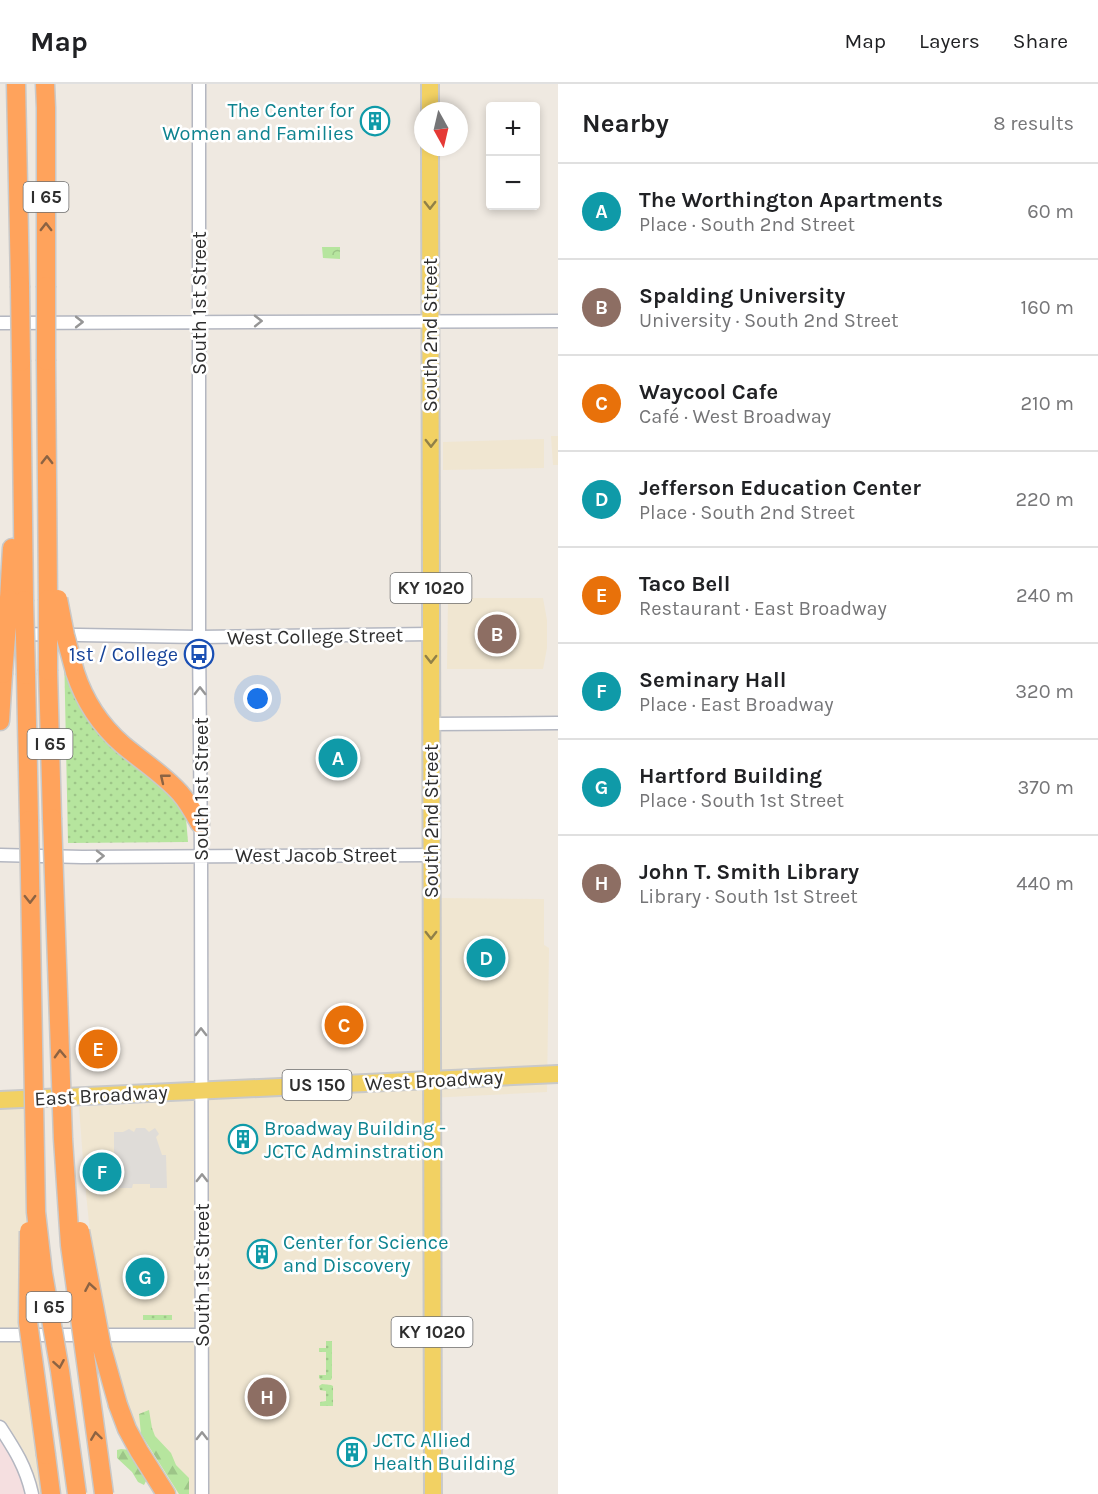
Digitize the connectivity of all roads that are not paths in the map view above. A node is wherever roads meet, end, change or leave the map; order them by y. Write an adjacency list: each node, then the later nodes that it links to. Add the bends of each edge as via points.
1 (16, 84): 11 (highway, I 65, bridge, via 22,430)
2 (45, 84): 12 (highway, I 65, one-way to 2, bridge, via 47,519)
3 (199, 84): 9 (street, South 1st Street)
4 (430, 84): 5 (main road)
5 (430, 102)
6 (430, 156): 7 (main road, South 2nd Street / KY 1020, one-way to 7)
7 (430, 321): 8 (street); 9 (street, one-way to 7); 14 (main road, South 2nd Street / KY 1020, one-way to 14)
8 (558, 321)
9 (199, 322): 10 (street, one-way to 9); 15 (street, South 1st Street)
10 (0, 323)
11 (16, 599): 16 (highway, bridge, via 3,674); 27 (highway, I 65, one-way to 27, bridge, via 26,675)
12 (53, 599): 19 (highway, one-way to 12, bridge, via 171,783 122,744 95,715 80,687); 28 (highway, I 65, one-way to 12, bridge, via 48,671)
13 (0, 634): 15 (street, West College Street)
14 (431, 634): 15 (street, West College Street); 18 (main road, South 2nd Street / KY 1020, one-way to 18)
15 (199, 637): 19 (street, South 1st Street, one-way to 15)
16 (0, 721)
17 (558, 723): 18 (street)
18 (431, 724): 21 (main road, South 2nd Street / KY 1020)
19 (200, 824): 22 (street, South 1st Street)
20 (0, 855): 22 (street, West Jacob Street, one-way to 22)
21 (431, 855): 22 (street, West Jacob Street); 24 (main road, South 2nd Street / KY 1020, one-way to 24)
22 (201, 856): 25 (street, South 1st Street, one-way to 22)
23 (558, 1074): 24 (main road, West Broadway / US 150)
24 (432, 1080): 25 (main road, West Broadway / US 150); 38 (main road, South 2nd Street / KY 1020)
25 (201, 1090): 26 (main road, East Broadway / US 150); 30 (street, South 1st Street, one-way to 25)
26 (0, 1100)
27 (35, 1118): 33 (highway, bridge, via 28,1322); 34 (highway, I 65, one-way to 34, bridge, via 40,1253)
28 (63, 1139): 35 (highway, I 65, one-way to 28, bridge, via 70,1245); 36 (highway, one-way to 28, bridge, via 139,1451 118,1405 100,1338)
29 (0, 1335): 30 (street)
30 (202, 1335): 37 (street, South 1st Street, one-way to 30)
31 (0, 1427): 32 (street, via 26,1470)
32 (32, 1494)
33 (51, 1494)
34 (77, 1494)
35 (104, 1494)
36 (166, 1494)
37 (202, 1494)
38 (433, 1494)

